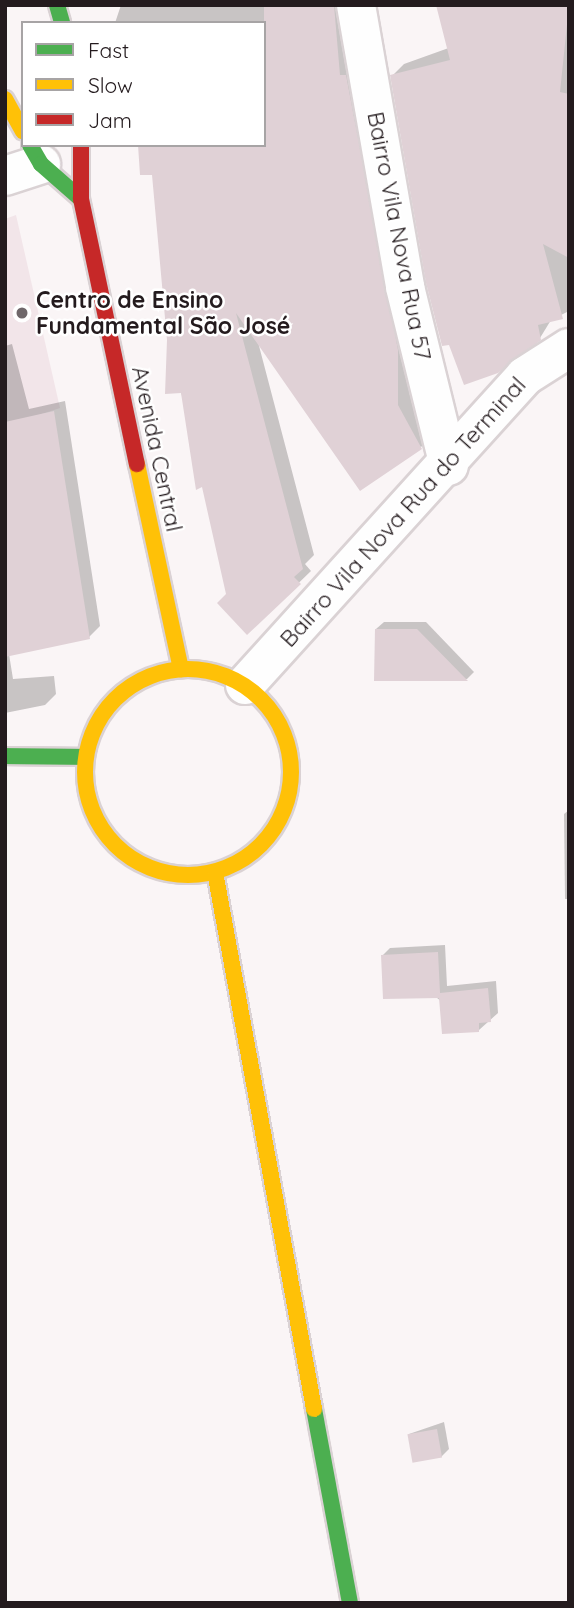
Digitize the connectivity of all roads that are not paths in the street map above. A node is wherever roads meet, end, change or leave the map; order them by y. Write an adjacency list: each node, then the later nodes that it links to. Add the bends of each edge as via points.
1 (356, 5): 9 (street, Bairro Vila Nova Rua 57, via 405,287)
2 (5, 99): 3 (street)
3 (21, 127)
4 (81, 147): 7 (street, Avenida Central)
5 (36, 155): 6 (street); 7 (street)
6 (5, 176)
7 (81, 199): 10 (street, Avenida Central)
8 (569, 348): 9 (street, Bairro Vila Nova Rua do Terminal, via 525,376)
9 (449, 466): 11 (street, Bairro Vila Nova Rua do Terminal)
10 (181, 668): 11 (street, via 215,672); 13 (street, via 147,677 118,696 96,724)
11 (246, 685): 14 (street, via 285,733 292,768 287,803 260,847)
12 (5, 756): 13 (street)
13 (85, 757): 14 (street, via 91,809 123,852 151,868 182,875)
14 (215, 872): 15 (street)
15 (350, 1603)

